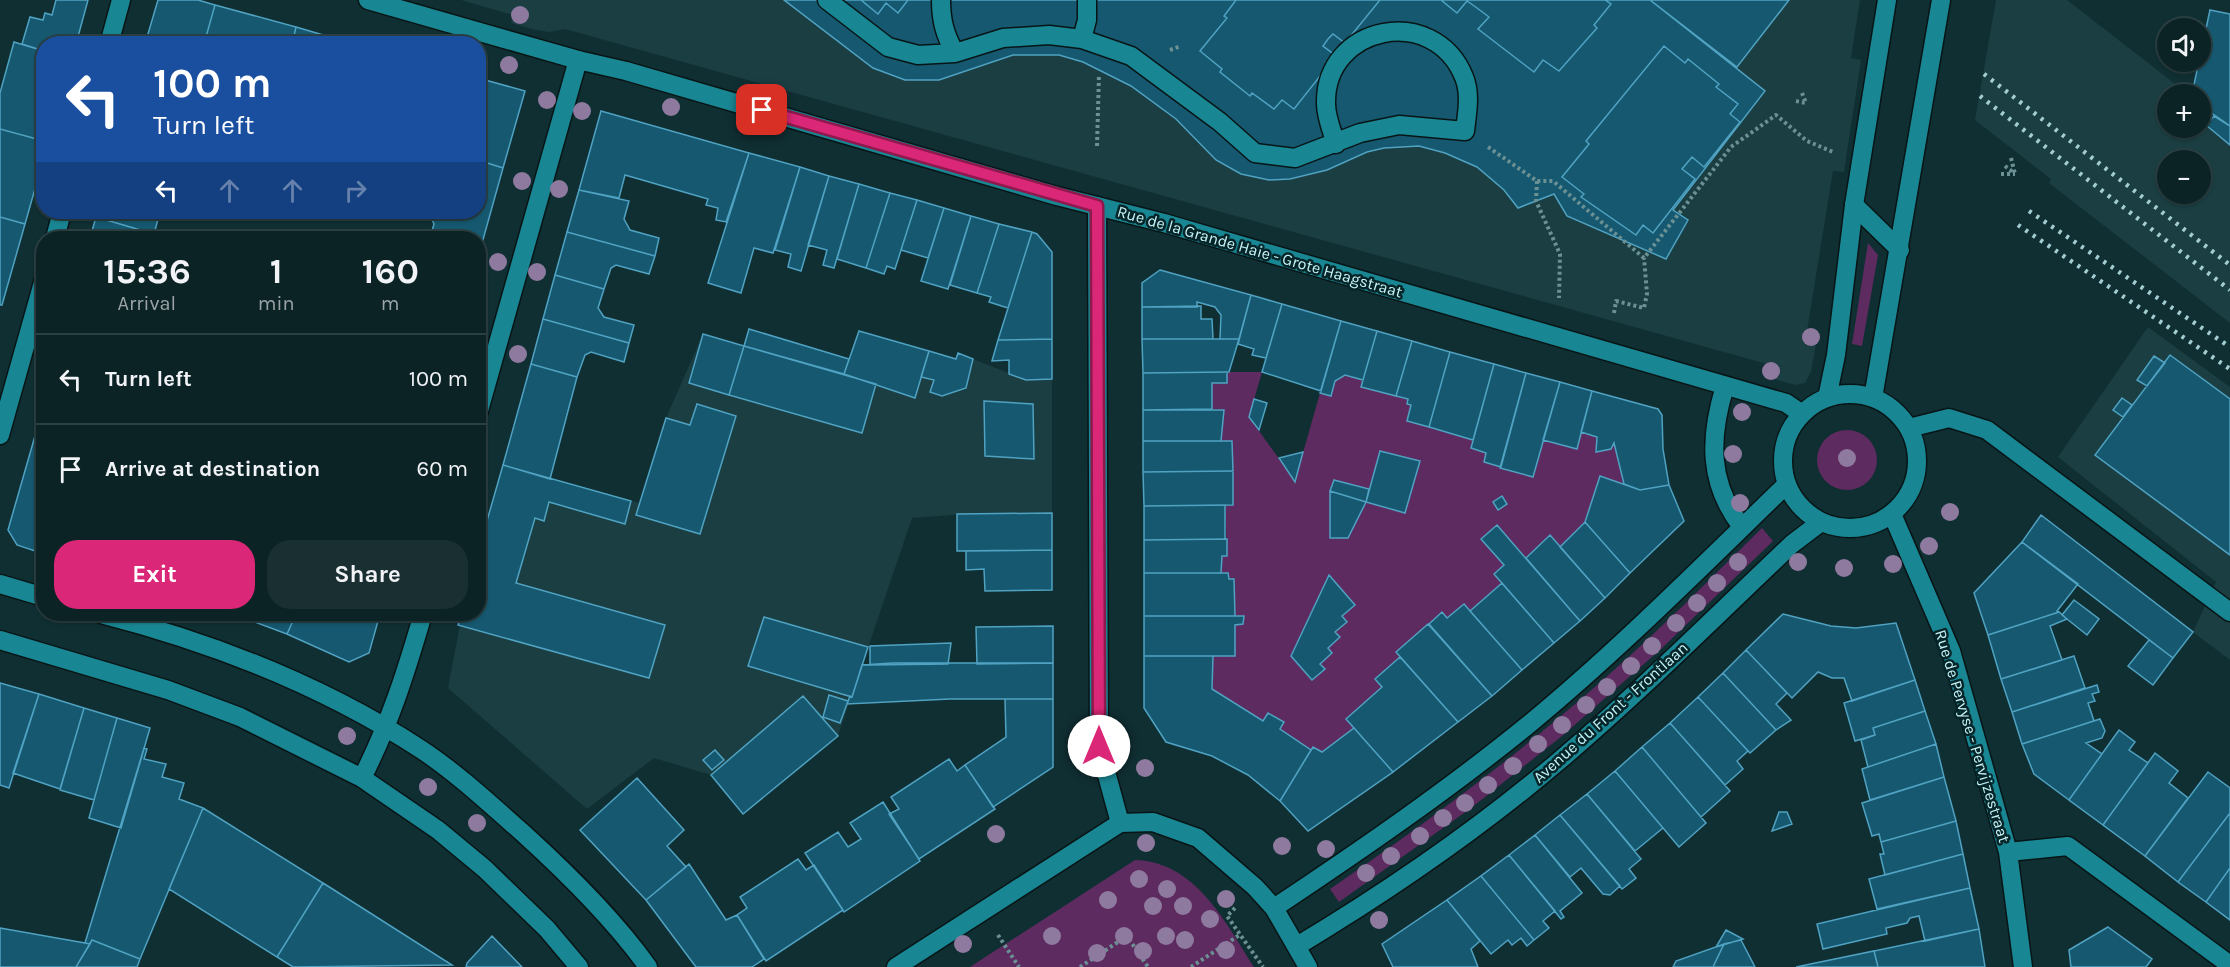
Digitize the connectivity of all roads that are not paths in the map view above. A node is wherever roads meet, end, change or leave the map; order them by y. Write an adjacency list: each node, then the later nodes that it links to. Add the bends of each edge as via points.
1 (121, 0): 8 (street)
2 (368, 0): 11 (street, Rue de la Grande Haie - Grote Haagstraat)
3 (827, 0): 10 (street, via 888,47 918,55)
4 (941, 0): 10 (street, via 941,18)
5 (1088, 0): 9 (street)
6 (1887, 0): 13 (street)
7 (1941, 0): 15 (street)
8 (111, 36)
9 (1082, 39): 10 (street, via 1048,35 1004,38); 12 (street, via 1131,56 1255,153 1295,158)
10 (955, 53)
11 (578, 60): 14 (street, Rue de la Grande Haie - Grote Haagstraat); 17 (street)
12 (1336, 144): 12 (street, via 1326,104 1329,82 1338,61 1353,46 1394,30 1417,33 1437,43 1453,58 1464,78 1468,99 1465,131 1399,125)
13 (1854, 205): 15 (street); 19 (street)
14 (1097, 206): 18 (street, Rue de la Grande Haie - Grote Haagstraat); 36 (street, via 1099,746)
15 (1900, 250): 20 (street)
16 (36, 307): 23 (street)
17 (486, 386)
18 (1725, 386): 21 (street, Rue de la Grande Haie - Grote Haagstraat, via 1786,403); 27 (street, via 1716,421 1717,479 1727,507)
19 (1827, 398): 20 (street, via 1850,393); 21 (street)
20 (1873, 398): 22 (street, via 1894,410)
21 (1802, 414): 24 (street, via 1786,440 1783,469)
22 (1909, 428): 25 (street, via 1915,441 1917,467 1910,493); 30 (street, via 1949,418 1987,429)
23 (0, 435)
24 (1787, 484): 26 (street, via 1800,507); 27 (street)
25 (1892, 514): 26 (street, via 1858,528 1839,528); 37 (street, Rue de Pervyse - Pervijzestraat, via 1951,651)
26 (1821, 522): 39 (street, Avenue du Front - Frontlaan, via 1792,544 1559,761 1455,840)
27 (1742, 527): 38 (street, via 1637,629 1529,724 1430,801)
28 (0, 584): 29 (street)
29 (36, 595)
30 (2230, 612)
31 (123, 621): 34 (street, via 267,667)
32 (421, 621): 34 (street)
33 (0, 640): 35 (street, via 168,690 240,717)
34 (386, 730): 35 (street); 42 (street, via 423,751 481,796 553,860)
35 (362, 778): 41 (street, via 438,830 485,869 547,929)
36 (1120, 823): 38 (street, via 1153,822 1198,838); 43 (street)
37 (2008, 852): 40 (street, via 2068,846); 45 (street, Rue de Pervyse - Pervijzestraat)
38 (1274, 908): 39 (street)
39 (1297, 946): 44 (street)
40 (2230, 964)
41 (579, 967)
42 (648, 967)
43 (896, 967)
44 (1308, 967)
45 (2023, 967)

